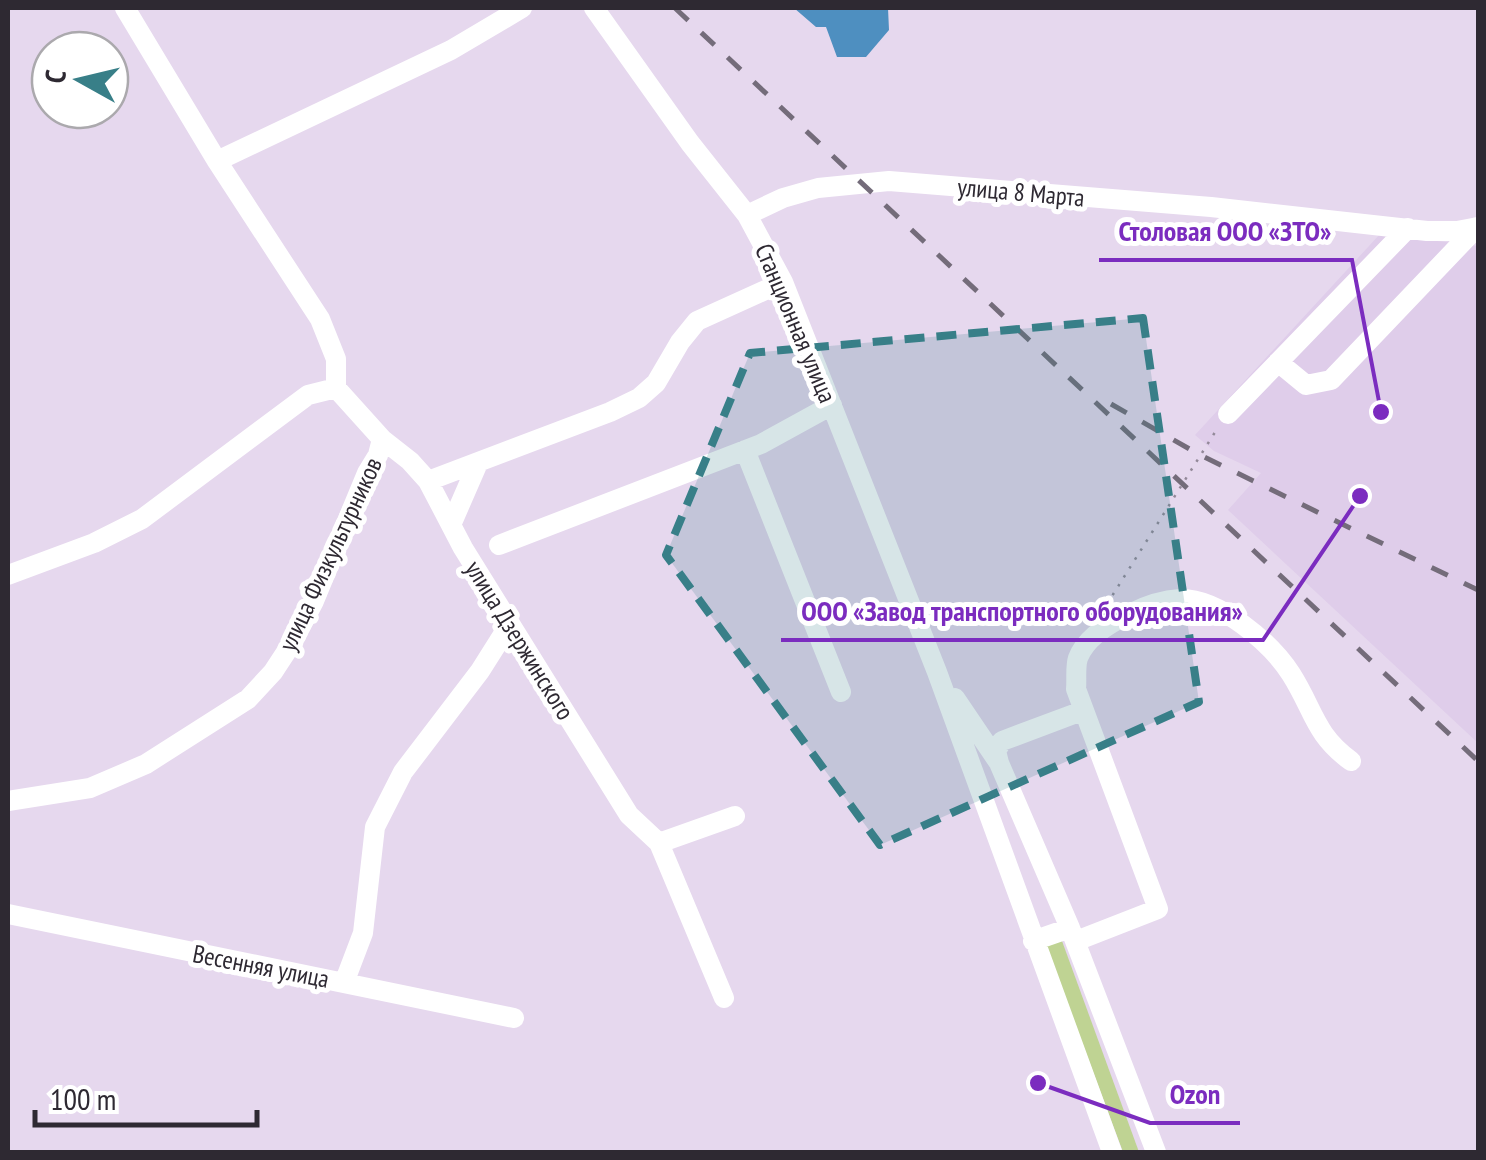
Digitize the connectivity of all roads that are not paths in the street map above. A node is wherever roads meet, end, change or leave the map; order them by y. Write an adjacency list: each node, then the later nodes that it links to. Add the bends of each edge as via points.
1 (126, 8): 4 (street)
2 (522, 8): 4 (street, via 451,50)
3 (594, 8): 5 (street, Станционная улица)
4 (218, 161): 10 (street, via 320,319 336,359)
5 (747, 215): 7 (street, улица 8 Марта, via 818,188 889,182); 8 (street, Станционная улица)
6 (1478, 227): 7 (street, улица 8 Марта); 9 (street, via 1331,380 1306,385)
7 (1408, 228): 9 (street)
8 (783, 282): 11 (street, Станционная улица); 15 (street, via 697,321 639,398)
9 (1278, 362): 12 (street)
10 (336, 388): 13 (street, улица Физкультурников); 19 (street, via 308,395 142,520)
11 (832, 405): 14 (street); 21 (street, Станционная улица)
12 (1228, 414)
13 (386, 449): 16 (street, улица Дзержинского); 26 (street, улица Физкультурников, via 367,472 292,643 248,699 146,764 90,788)
14 (746, 450): 18 (street); 22 (street)
15 (478, 463): 16 (street); 17 (street)
16 (428, 481): 17 (street, улица Дзержинского)
17 (451, 525): 20 (street, улица Дзержинского)
18 (498, 545)
19 (8, 574)
20 (509, 624): 28 (street, улица Дзержинского, via 629,814); 32 (street, via 403,772 375,827 363,934)
21 (937, 672): 24 (street, Станционная улица); 31 (street, Станционная улица)
22 (841, 692)
23 (1082, 711): 24 (street, via 1002,741); 25 (street, via 1078,658 1104,627 1151,604 1182,599 1219,611 1275,652 1315,725); 30 (street, via 1158,909)
24 (999, 762): 30 (street, Станционная улица)
25 (1351, 762)
26 (8, 802)
27 (736, 816): 28 (street)
28 (659, 843): 33 (street)
29 (8, 914): 32 (street, Весенняя улица)
30 (1073, 934): 31 (street); 36 (street, Станционная улица)
31 (1033, 941): 35 (street, Станционная улица)
32 (344, 982): 34 (street, Весенняя улица)
33 (724, 998)
34 (514, 1018)
35 (1112, 1152)
36 (1156, 1152)

